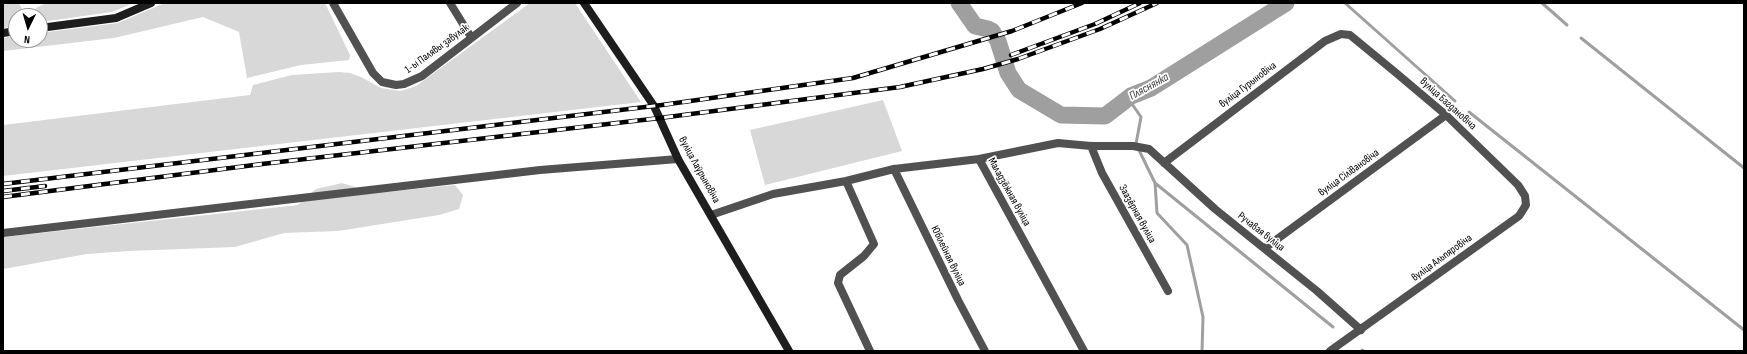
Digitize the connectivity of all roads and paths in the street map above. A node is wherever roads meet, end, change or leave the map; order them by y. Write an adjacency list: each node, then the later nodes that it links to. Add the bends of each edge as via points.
1 (151, 3): 6 (main road, via 116,18)
2 (333, 3): 8 (street, 1-ы Палявы завулак, via 373,73 388,85 413,81)
3 (450, 3): 8 (street)
4 (517, 3): 8 (street, 1-ы Палявы завулак)
5 (584, 3): 12 (main road, вуліца Лаўрыновіча, via 654,106)
6 (48, 27)
7 (1350, 35): 9 (street, вуліца Багдановіча); 14 (street, вуліца Гурыновіча, via 1341,34 1325,41)
8 (472, 37)
9 (1446, 115): 17 (street, вуліца Багдановіча, via 1518,185); 20 (street, вуліца Сілівановіча)
10 (1091, 146): 11 (street, Маладзёжная вуліца, via 1133,146); 13 (street, Маладзёжная вуліца, via 1058,143); 21 (street, Заазёрная вуліца, via 1102,174)
11 (1149, 149): 14 (street, Ручавая вуліца)
12 (678, 159): 18 (main road, вуліца Лаўрыновіча); 19 (street, via 540,170)
13 (979, 159): 15 (street); 26 (street, Маладзёжная вуліца)
14 (1164, 163): 20 (street, Ручавая вуліца, via 1215,209)
15 (894, 169): 16 (street); 25 (street, Юбілейная вуліца)
16 (846, 181): 18 (street, via 773,194); 24 (street, via 874,244 864,256 840,275 838,283)
17 (1525, 196): 22 (street, вуліца Альпяровіча, via 1526,205 1519,216)
18 (711, 215): 23 (main road, вуліца Лаўрыновіча)
19 (3, 233)
20 (1265, 248): 22 (street, Ручавая вуліца)
21 (1168, 291)
22 (1361, 330): 27 (street, вуліца Альпяровіча)
23 (789, 351)
24 (870, 351)
25 (985, 351)
26 (1084, 351)
27 (1330, 351)

